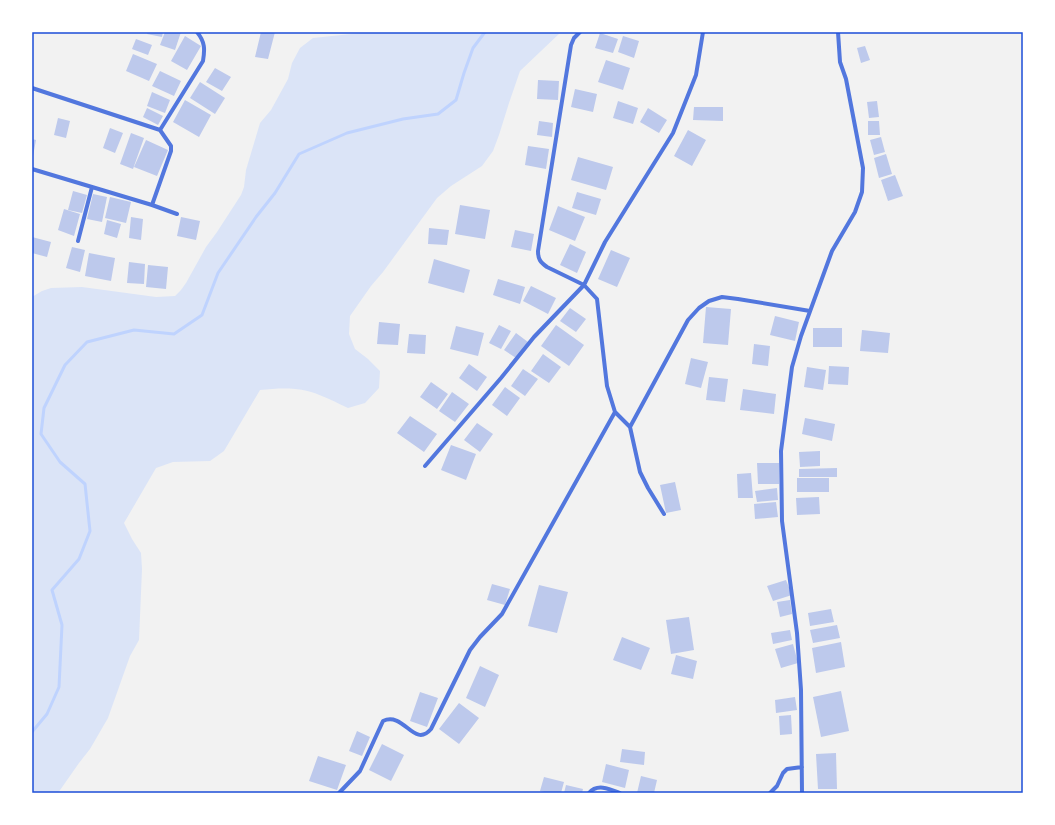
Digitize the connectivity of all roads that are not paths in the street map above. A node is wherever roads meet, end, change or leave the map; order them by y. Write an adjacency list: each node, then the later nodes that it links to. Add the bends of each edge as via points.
1 (197, 32): 6 (street, via 204,45 203,61)
2 (580, 32): 12 (street, via 571,45 538,258 547,267)
3 (703, 32): 12 (street, via 696,75 673,134 605,242)
4 (838, 32): 13 (street, via 840,62 846,79 863,168 862,192 855,212 832,251)
5 (32, 88): 6 (street)
6 (160, 130): 9 (street, via 172,151)
7 (32, 168): 8 (street)
8 (92, 187): 9 (street); 11 (street)
9 (152, 205): 10 (street)
10 (177, 214)
11 (78, 241)
12 (584, 285): 14 (street, via 597,299 607,386); 16 (street, via 534,337)
13 (810, 311): 15 (street, via 738,299 722,298 709,301 688,320); 18 (street, via 792,367 781,451 782,521 797,633 801,690)
14 (615, 412): 15 (street); 19 (street, via 502,614 470,650 431,729 427,734 418,735 393,719 383,721 360,771)
15 (630, 427): 17 (street, via 640,472)
16 (425, 466)
17 (664, 514)
18 (802, 767): 22 (street, via 787,769); 23 (street)
19 (338, 793)
20 (589, 793): 21 (street, via 591,790 604,787)
21 (620, 793)
22 (770, 793)
23 (802, 793)

